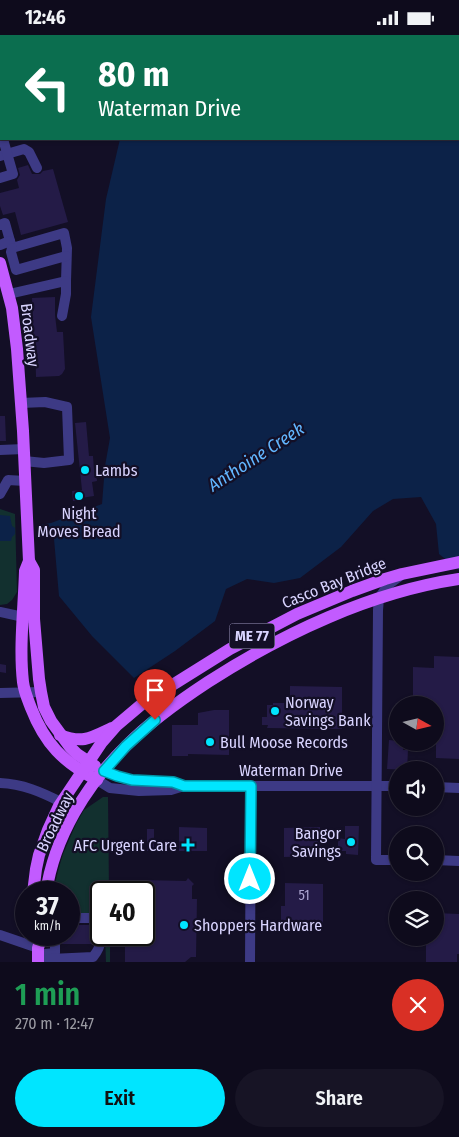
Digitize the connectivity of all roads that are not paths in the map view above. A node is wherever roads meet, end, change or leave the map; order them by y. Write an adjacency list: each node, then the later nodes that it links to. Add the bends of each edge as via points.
1 (3, 140): 2 (street)
2 (4, 155): 3 (street, via 24,149); 4 (street, via 13,174)
3 (37, 168)
4 (0, 179)
5 (0, 225): 7 (street, via 5,223)
6 (0, 245): 7 (street)
7 (11, 245): 8 (street, via 64,233); 9 (street)
8 (66, 256): 9 (street, via 16,270); 11 (street)
9 (13, 260): 10 (street)
10 (0, 264): 12 (main road, Broadway)
11 (66, 281): 12 (street); 13 (street)
12 (5, 288): 14 (main road, Broadway, via 18,349)
13 (62, 316)
14 (21, 403): 16 (main road, Broadway); 16 (street, via 67,407 69,460 44,463)
15 (0, 450): 16 (street)
16 (24, 455): 17 (main road, Broadway)
17 (25, 481): 18 (street, via 8,480); 24 (main road, Broadway, via 29,561 25,571)
18 (0, 494)
19 (459, 562): 20 (main road, Casco Bay Bridge / ME 77)
20 (402, 574): 22 (street); 28 (main road, Casco Bay Bridge / ME 77, via 320,604 251,637 155,695)
21 (459, 579): 22 (main road, Casco Bay Bridge / ME 77)
22 (379, 598): 31 (main road, Casco Bay Bridge / ME 77, via 301,631 220,674 143,730); 34 (street)
23 (0, 612): 24 (street)
24 (29, 618): 25 (main road, Broadway, via 22,658); 27 (main road, Broadway)
25 (25, 692): 26 (street); 27 (street); 30 (main road, Broadway, via 44,736 65,760)
26 (0, 693)
27 (40, 693): 29 (main road, Broadway)
28 (116, 726): 29 (main road, via 85,740); 30 (main road, Casco Bay Bridge / ME 77)
29 (60, 735): 30 (main road, Broadway)
30 (85, 767): 31 (main road, Waterman Drive); 38 (main road, Broadway / ME 77)
31 (100, 776): 33 (street, Waterman Drive, via 110,788 138,791 171,790 184,786); 43 (main road, Broadway / ME 77, via 64,834)
32 (0, 783): 38 (street, via 34,789)
33 (251, 786): 34 (street, Waterman Drive); 49 (street)
34 (378, 786): 35 (street, Waterman Drive); 39 (street, via 376,860)
35 (389, 787)
36 (444, 787): 37 (street)
37 (459, 788)
38 (61, 802): 42 (main road, Broadway / ME 77, via 39,855)
39 (389, 860)
40 (444, 860): 41 (street)
41 (459, 861)
42 (34, 881)
43 (49, 881)
44 (80, 918): 48 (street, via 99,921 100,949)
45 (0, 935): 47 (street)
46 (55, 946): 47 (street, via 55,953)
47 (38, 957): 48 (street)
48 (95, 960)
49 (250, 962)

